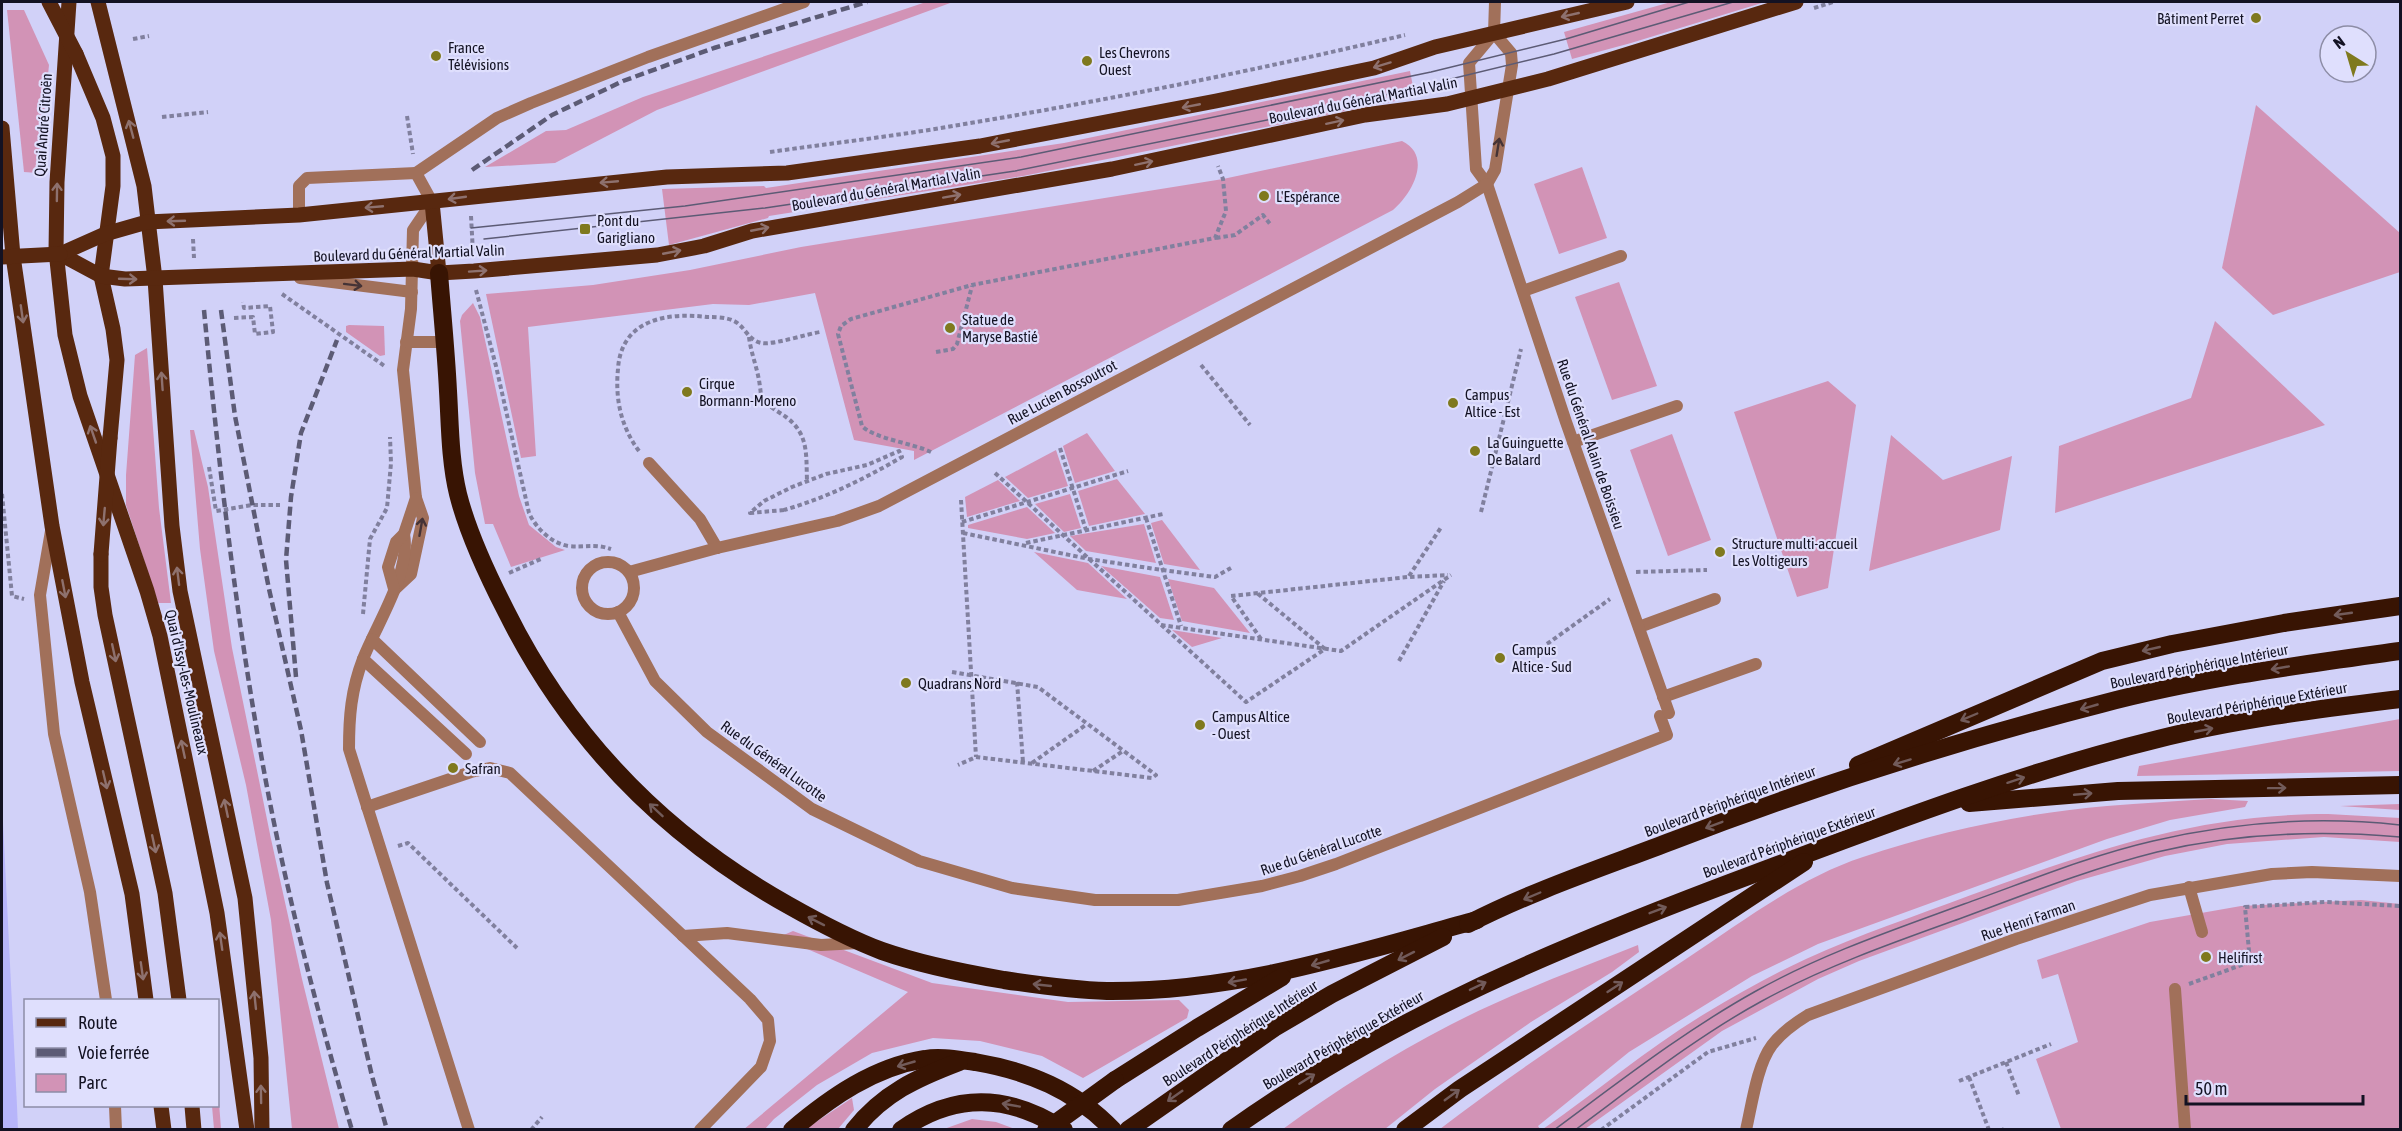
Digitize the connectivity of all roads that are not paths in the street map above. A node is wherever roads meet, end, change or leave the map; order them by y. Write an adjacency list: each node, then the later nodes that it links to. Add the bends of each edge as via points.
1 (49, 2): 18 (main road, bridge, via 103,118 113,156 113,186)
2 (69, 2): 19 (main road, Quai André Citroën, one-way to 2, via 57,182)
3 (98, 2): 17 (main road, one-way to 3, via 141,170)
4 (804, 2): 13 (street, via 531,103 497,118)
5 (1495, 2): 8 (street)
6 (1627, 2): 8 (main road, Boulevard du Général Martial Valin, one-way to 8)
7 (1796, 2): 9 (main road, Boulevard du Général Martial Valin)
8 (1494, 33): 9 (street, via 1511,53); 10 (street, Boulevard du Général Martial Valin, via 1469,63); 15 (main road, Boulevard du Général Martial Valin, one-way to 15, via 1435,47 1374,68 980,146 787,173 668,177)
9 (1508, 89): 10 (main road, Boulevard du Général Martial Valin); 14 (street, one-way to 9, via 1495,170)
10 (1471, 99): 11 (street, Boulevard du Général Martial Valin); 23 (main road, Boulevard du Général Martial Valin, one-way to 10, via 657,255 752,231 1101,171 1365,115)
11 (1472, 114): 14 (street, Rue du Général Alain de Boissieu, via 1476,169)
12 (2, 128): 20 (main road)
13 (416, 173): 15 (street); 16 (street, via 308,178 299,186)
14 (1487, 184): 27 (street, Rue du Général Alain de Boissieu); 36 (street, Rue Lucien Bossoutrot, via 879,506 837,521)
15 (432, 202): 16 (main road, Boulevard du Général Martial Valin, one-way to 16); 22 (street, via 412,230); 23 (main road)
16 (299, 214): 17 (main road, Boulevard du Général Martial Valin, one-way to 17)
17 (147, 222): 18 (main road, Boulevard du Général Martial Valin); 26 (main road)
18 (105, 234): 19 (main road, Boulevard du Général Martial Valin); 25 (main road)
19 (58, 252): 20 (main road, bridge); 25 (main road, Boulevard du Général Martial Valin); 75 (main road, Quai d'Issy-les-Moulineaux, one-way to 19, via 217,912 160,636 80,396 65,335)
20 (7, 256): 35 (main road, one-way to 35)
21 (1621, 256): 27 (street)
22 (413, 269): 23 (main road, Boulevard du Général Martial Valin); 24 (main road, Boulevard du Général Martial Valin); 28 (street)
23 (439, 273): 30 (highway)
24 (274, 275): 26 (main road, Boulevard du Général Martial Valin); 28 (street, one-way to 28)
25 (101, 276): 26 (main road, Boulevard du Général Martial Valin, one-way to 26); 67 (main road, one-way to 67, bridge, via 117,360 101,587 165,893)
26 (155, 279): 76 (main road, one-way to 26, via 261,1058 245,898 180,591 171,526)
27 (1523, 291): 32 (street, Rue du Général Alain de Boissieu)
28 (412, 292): 29 (street)
29 (406, 342): 30 (street); 34 (street, via 403,370)
30 (445, 342): 62 (highway, one-way to 30, via 818,922 739,877 676,829 622,779 543,680 494,588 458,496 452,464)
31 (1677, 406): 32 (street)
32 (1574, 442): 42 (street, Rue du Général Alain de Boissieu)
33 (649, 463): 36 (street, via 700,519)
34 (416, 498): 38 (street, via 388,567); 38 (street, one-way to 34, via 411,574 423,518)
35 (52, 526): 65 (street, via 40,595 54,734 90,892); 66 (main road, one-way to 66, via 82,682 132,894)
36 (717, 548): 37 (street, Rue Lucien Bossoutrot)
37 (629, 572): 41 (street, via 633,595); 41 (street, via 622,565 604,562 584,578 584,596 589,605 605,614)
38 (394, 590): 43 (street)
39 (1715, 599): 42 (street)
40 (2400, 606): 53 (highway, one-way to 53, via 2284,623 2102,661)
41 (618, 612): 49 (street, Rue du Général Lucotte, via 656,681 707,732 812,809 919,861 1012,888 1095,900 1178,900 1262,886 1318,870 1667,735)
42 (1639, 627): 47 (street, Rue du Général Alain de Boissieu)
43 (372, 639): 45 (street); 50 (street)
44 (2400, 651): 53 (highway, Boulevard Périphérique Intérieur, one-way to 53, via 2279,668 2103,704)
45 (363, 658): 51 (street); 55 (street, via 349,712 349,749)
46 (1756, 664): 47 (street)
47 (1663, 697): 49 (street, Rue du Général Alain de Boissieu)
48 (2400, 699): 54 (highway, Boulevard Périphérique Extérieur, one-way to 48, via 2160,738)
49 (1664, 715)
50 (480, 742)
51 (466, 754)
52 (2400, 785): 54 (highway, one-way to 52, via 2118,791)
53 (1768, 804): 59 (highway, Boulevard Périphérique Intérieur, one-way to 59)
54 (1941, 805): 56 (highway, Boulevard Périphérique Extérieur)
55 (367, 807): 61 (street, via 471,772 490,768 510,773); 77 (street)
56 (1831, 845): 86 (highway, Boulevard Périphérique Extérieur, one-way to 56, via 1368,1042 1485,983 1642,915); 87 (highway, one-way to 56, via 1460,1089)
57 (2400, 876): 58 (street, Rue Henri Farman, via 2272,874)
58 (2188, 887): 60 (street); 88 (street, Rue Henri Farman, via 2111,906 1808,1014 1772,1046 1760,1073)
59 (1477, 920): 63 (highway, one-way to 63); 85 (highway, Boulevard Périphérique Intérieur, one-way to 85, via 1332,993 1274,1028)
60 (2202, 932)
61 (683, 936): 62 (street, via 728,933 821,945); 78 (street, via 768,1020 770,1041 761,1067)
62 (865, 943): 63 (highway, one-way to 62, via 1205,986 1106,991 1038,985 933,967)
63 (1294, 970): 82 (highway, bridge, via 1115,1080)
64 (2175, 989): 89 (street)
65 (106, 999)
66 (146, 999)
67 (179, 999)
68 (964, 1061): 79 (highway, one-way to 79, via 926,1059 888,1069 840,1092); 80 (highway, via 894,1092); 84 (highway, via 1010,1068 1049,1083 1087,1106)
69 (115, 1107): 72 (street)
70 (161, 1107): 73 (main road)
71 (192, 1107): 74 (main road)
72 (116, 1130)
73 (164, 1130)
74 (194, 1130)
75 (247, 1130)
76 (262, 1130)
77 (469, 1130)
78 (699, 1130)
79 (792, 1130)
80 (854, 1130)
81 (901, 1130): 83 (highway, one-way to 81, via 1024,1108 985,1102 940,1109)
82 (1046, 1130)
83 (1064, 1130)
84 (1113, 1130)
85 (1128, 1130)
86 (1231, 1130)
87 (1406, 1130)
88 (1746, 1130)
89 (2185, 1130)

